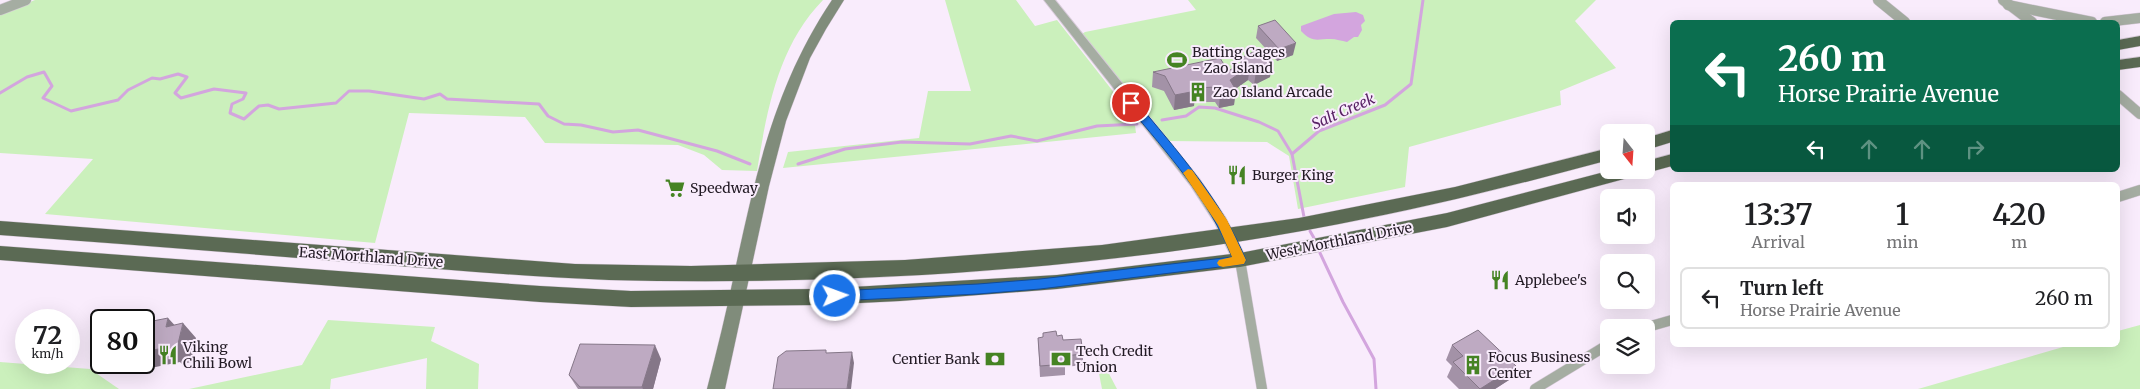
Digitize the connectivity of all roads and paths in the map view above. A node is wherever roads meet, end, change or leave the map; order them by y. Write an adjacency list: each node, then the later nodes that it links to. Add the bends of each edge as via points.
1 (26, 0): 6 (street)
2 (838, 0): 31 (main road, via 810,44 789,92 766,169)
3 (1049, 0): 28 (street, via 1176,157 1210,202)
4 (1878, 0): 8 (street)
5 (2006, 2): 9 (street); 10 (street)
6 (0, 10)
7 (2136, 19): 11 (street); 12 (street)
8 (1903, 20)
9 (2029, 20)
10 (2083, 20)
11 (2120, 21)
12 (2140, 26)
13 (2140, 41): 14 (highway)
14 (2120, 45)
15 (2140, 62): 16 (highway)
16 (2120, 65)
17 (2120, 97): 18 (street)
18 (2140, 114)
19 (1670, 137): 20 (highway)
20 (1655, 141)
21 (1600, 156): 28 (highway, West Morthland Drive, via 1402,205)
22 (1670, 161): 23 (highway)
23 (1655, 165)
24 (1602, 179): 30 (highway, West Morthland Drive, via 1446,220)
25 (2140, 190): 26 (street)
26 (2120, 196)
27 (0, 228): 31 (highway, East Morthland Drive, via 485,266 644,273)
28 (1230, 236): 30 (street); 31 (highway, West Morthland Drive, via 1138,249 1011,260 849,270)
29 (0, 253): 32 (highway, East Morthland Drive, via 540,294 631,299)
30 (1240, 260): 32 (highway, West Morthland Drive, via 978,289); 37 (street)
31 (743, 272): 32 (main road)
32 (738, 298): 36 (main road)
33 (1670, 321): 34 (street)
34 (1655, 325)
35 (1600, 349): 38 (street)
36 (716, 389)
37 (1262, 389)
38 (1535, 389)

